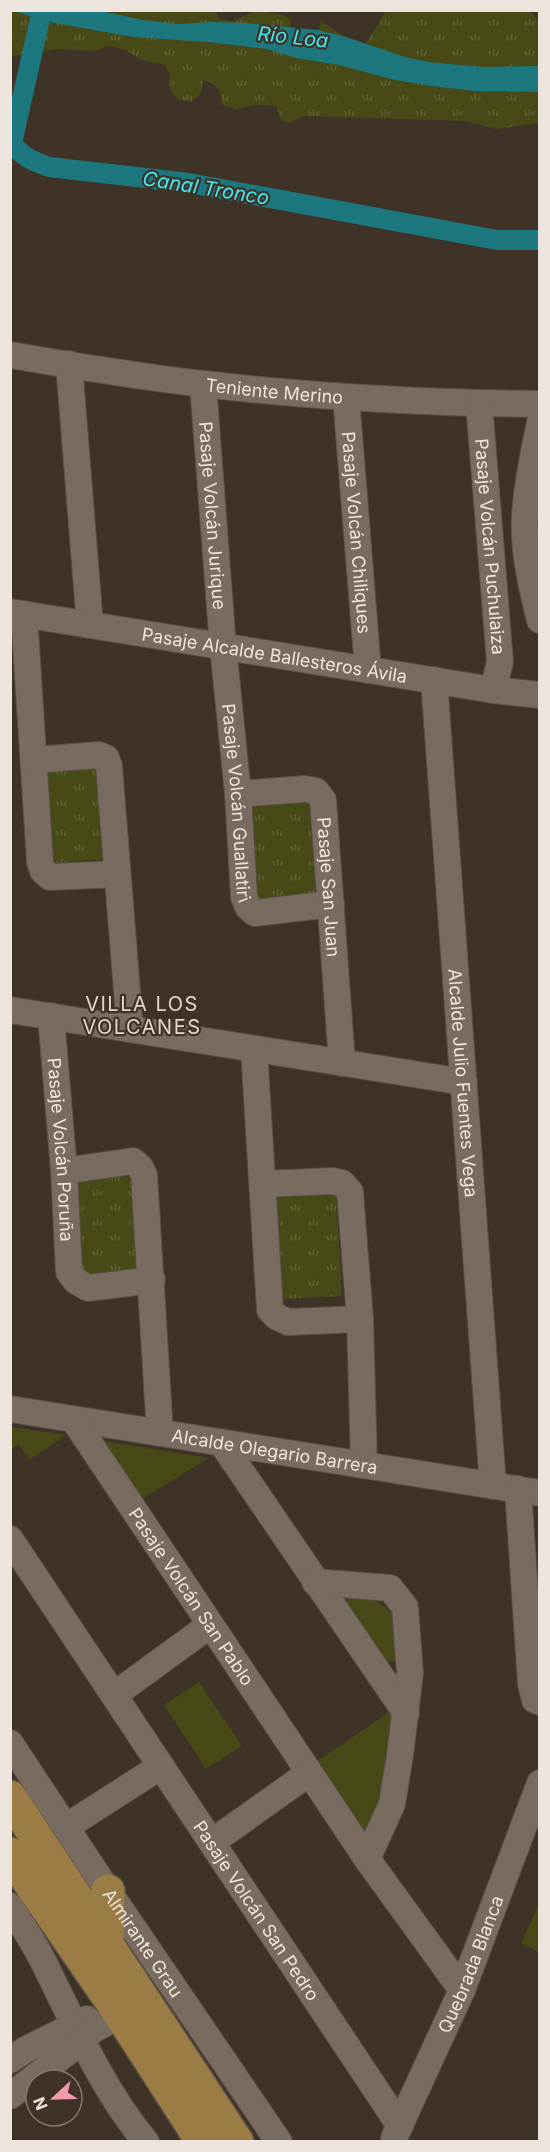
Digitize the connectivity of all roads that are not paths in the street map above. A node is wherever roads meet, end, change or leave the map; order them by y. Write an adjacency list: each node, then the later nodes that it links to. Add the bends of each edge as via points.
1 (10, 355): 2 (street, Teniente Merino)
2 (69, 364): 3 (street, Teniente Merino); 11 (street)
3 (203, 384): 4 (street, Teniente Merino); 12 (street, Pasaje Volcán Jurique)
4 (346, 397): 5 (street, Teniente Merino); 13 (street, Pasaje Volcán Chiliques)
5 (479, 403): 6 (street, Teniente Merino); 15 (street, Pasaje Volcán Puchulaiza, via 500,662)
6 (540, 404)
7 (540, 422): 8 (street, via 525,514 526,553)
8 (536, 593): 10 (street)
9 (17, 613): 11 (street, Pasaje Alcalde Ballesteros Ávila); 17 (street)
10 (540, 620)
11 (90, 625): 12 (street, Pasaje Alcalde Ballesteros Ávila)
12 (223, 647): 13 (street, Pasaje Alcalde Ballesteros Ávila); 18 (street, Pasaje Volcán Guallatiri)
13 (368, 670): 14 (street, Pasaje Alcalde Ballesteros Ávila)
14 (434, 680): 15 (street, Pasaje Alcalde Ballesteros Ávila); 26 (street, Alcalde Julio Fuentes Vega)
15 (493, 690): 16 (street, Pasaje Alcalde Ballesteros Ávila)
16 (540, 695)
17 (34, 760): 19 (street, via 43,871 50,877); 19 (street, via 99,755 106,758)
18 (238, 794): 20 (street, Pasaje San Juan, via 316,791 323,800); 20 (street, Pasaje Volcán Guallatiri, via 244,897 248,907 255,914)
19 (117, 874): 23 (street)
20 (331, 904): 25 (street, Pasaje San Juan)
21 (10, 1010): 22 (street)
22 (51, 1016): 23 (street); 27 (street, Pasaje Volcán Poruña)
23 (130, 1029): 24 (street)
24 (254, 1049): 25 (street); 28 (street)
25 (342, 1063): 26 (street)
26 (464, 1082): 36 (street, Alcalde Julio Fuentes Vega)
27 (64, 1171): 29 (street, Pasaje Volcán Poruña, via 69,1272 76,1281 88,1288); 29 (street, via 133,1161 140,1167 144,1175)
28 (263, 1184): 30 (street, via 332,1181 342,1183 350,1192); 30 (street, via 270,1310 288,1322)
29 (152, 1280): 33 (street)
30 (360, 1318): 35 (street)
31 (10, 1409): 32 (street, Alcalde Olegario Barrera)
32 (74, 1420): 33 (street, Alcalde Olegario Barrera); 40 (street, Pasaje Volcán San Pablo)
33 (160, 1433): 34 (street, Alcalde Olegario Barrera)
34 (221, 1442): 35 (street, Alcalde Olegario Barrera); 39 (street)
35 (364, 1465): 36 (street, Alcalde Olegario Barrera)
36 (493, 1486): 37 (street, Alcalde Olegario Barrera)
37 (529, 1491): 42 (street, via 531,1684 535,1700)
38 (10, 1539): 41 (street, Pasaje Volcán San Pedro)
39 (315, 1582): 43 (street); 43 (street, via 390,1588 405,1607 410,1673)
40 (210, 1625): 41 (street); 46 (street, Pasaje Volcán San Pablo)
41 (114, 1695): 45 (street, Pasaje Volcán San Pedro)
42 (540, 1702)
43 (406, 1713): 52 (street, via 392,1804)
44 (10, 1743): 49 (street, Almirante Grau)
45 (161, 1766): 49 (street); 50 (street, Pasaje Volcán San Pedro)
46 (309, 1773): 50 (street); 52 (street, Pasaje Volcán San Pablo)
47 (10, 1797): 55 (main road, Almirante Grau)
48 (537, 1797): 56 (street, Quebrada Blanca)
49 (66, 1827): 53 (street, Almirante Grau)
50 (212, 1842): 61 (street, Pasaje Volcán San Pedro)
51 (10, 1854): 57 (main road)
52 (367, 1859): 56 (street, Pasaje Volcán San Pablo)
53 (108, 1891): 55 (main road); 65 (street, Almirante Grau)
54 (10, 1906): 58 (street, via 40,1956)
55 (106, 1943): 64 (main road, Almirante Grau)
56 (462, 1990): 61 (street, Quebrada Blanca)
57 (116, 2008): 58 (street); 63 (main road)
58 (78, 2034): 59 (street, via 25,2050); 60 (street); 62 (street)
59 (10, 2060)
60 (10, 2096)
61 (396, 2134)
62 (146, 2142)
63 (203, 2142)
64 (237, 2142)
65 (279, 2142)

